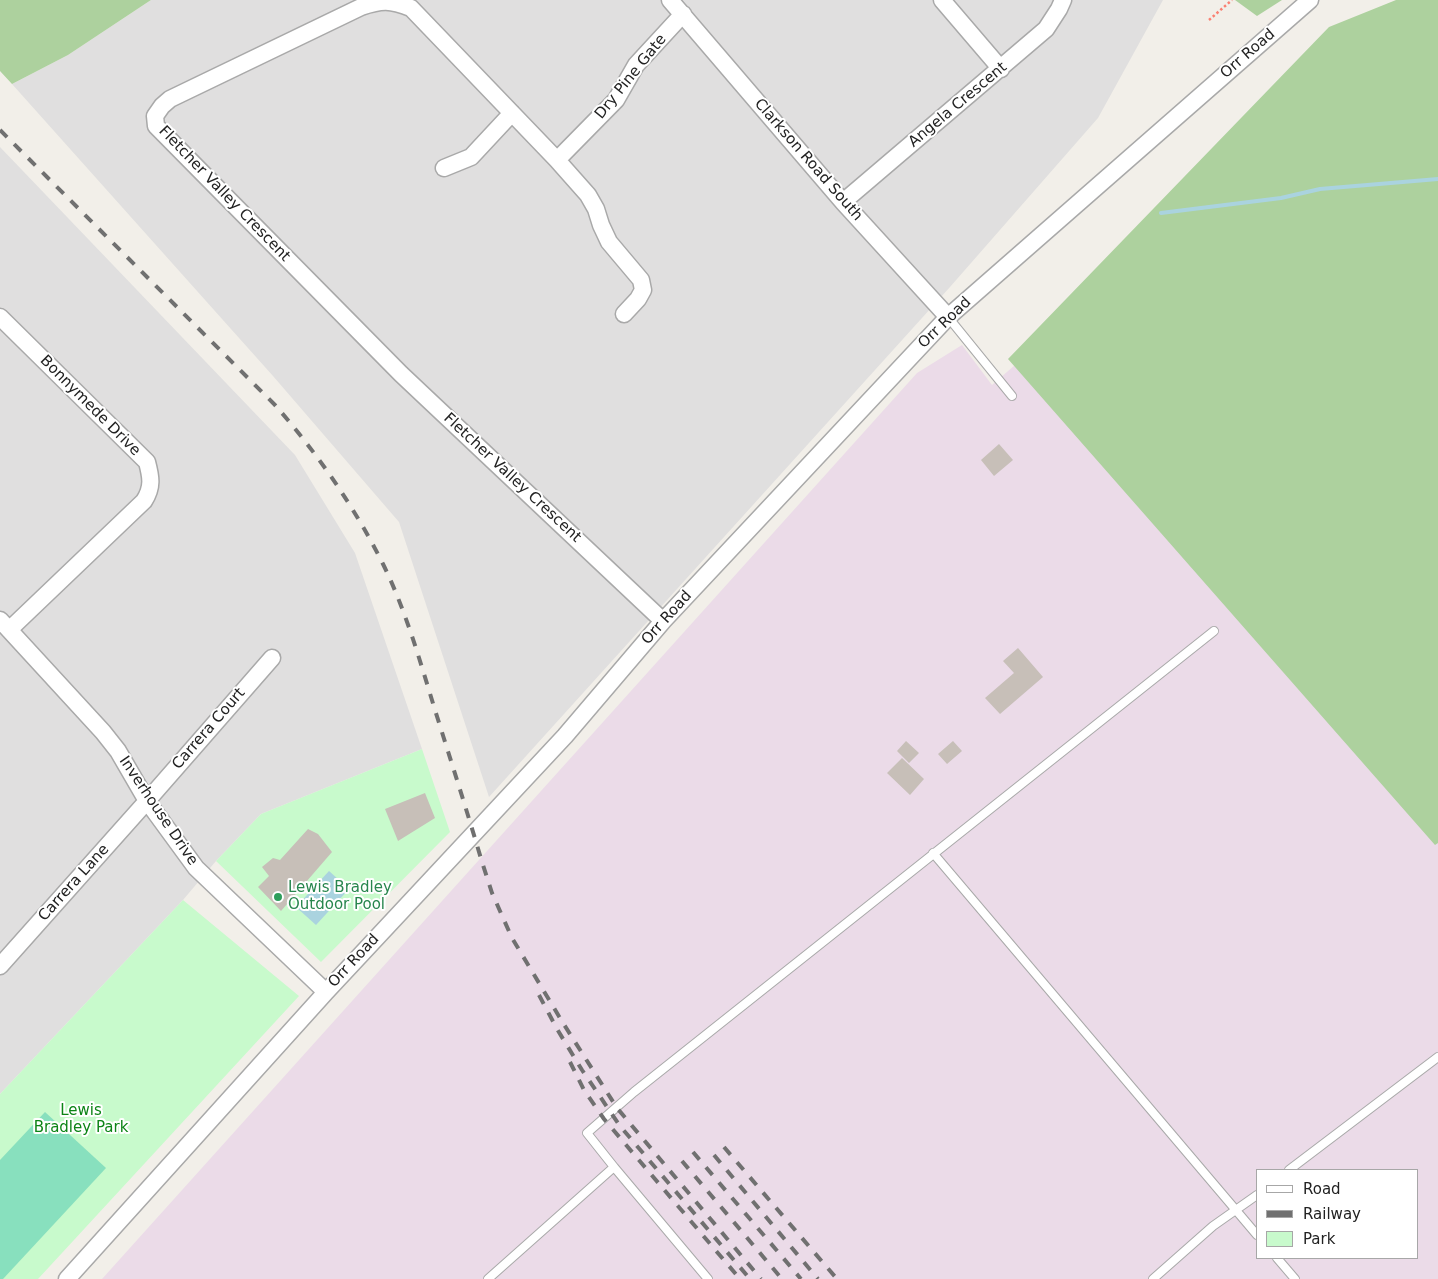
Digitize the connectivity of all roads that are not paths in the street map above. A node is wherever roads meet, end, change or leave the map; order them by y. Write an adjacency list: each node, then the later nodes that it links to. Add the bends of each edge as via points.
1 (670, 0): 5 (street, Clarkson Road South)
2 (942, 0): 6 (street)
3 (1063, 0): 6 (street, Angela Crescent, via 1046,29)
4 (1310, 0): 13 (street, Orr Road)
5 (683, 14): 8 (street, Dry Pine Gate, via 636,65 616,100); 10 (street, Clarkson Road South)
6 (1001, 69): 10 (street, Angela Crescent)
7 (512, 113): 8 (street, Fletcher Valley Crescent); 9 (street, via 471,157); 15 (street, Fletcher Valley Crescent, via 411,8 380,1 170,99 155,116 156,126 401,374)
8 (557, 160): 11 (street, Fletcher Valley Crescent, via 588,195 609,242 642,280 643,290)
9 (444, 168)
10 (843, 202): 13 (street, Clarkson Road South)
11 (624, 314)
12 (0, 317): 16 (street, Bonnymede Drive, via 147,462 151,476 150,492 144,501)
13 (948, 317): 14 (lane); 15 (street, Orr Road)
14 (1012, 396)
15 (663, 621): 22 (street, Orr Road, via 565,736)
16 (5, 625): 19 (street, Inverhouse Drive, via 104,732)
17 (1214, 631): 20 (lane)
18 (272, 658): 19 (street, Carrera Court)
19 (147, 801): 21 (street, Carrera Lane); 22 (street, Inverhouse Drive, via 196,868)
20 (934, 854): 24 (lane, via 634,1092 587,1134); 27 (lane)
21 (0, 966)
22 (326, 992): 30 (street, Orr Road)
23 (1438, 1057): 25 (lane)
24 (614, 1168): 31 (lane); 32 (lane)
25 (1290, 1169)
26 (1256, 1196): 27 (lane)
27 (1236, 1211): 28 (lane); 33 (lane, via 1213,1226)
28 (1256, 1234)
29 (1278, 1259): 34 (lane)
30 (67, 1279)
31 (488, 1279)
32 (708, 1279)
33 (1153, 1279)
34 (1295, 1279)

